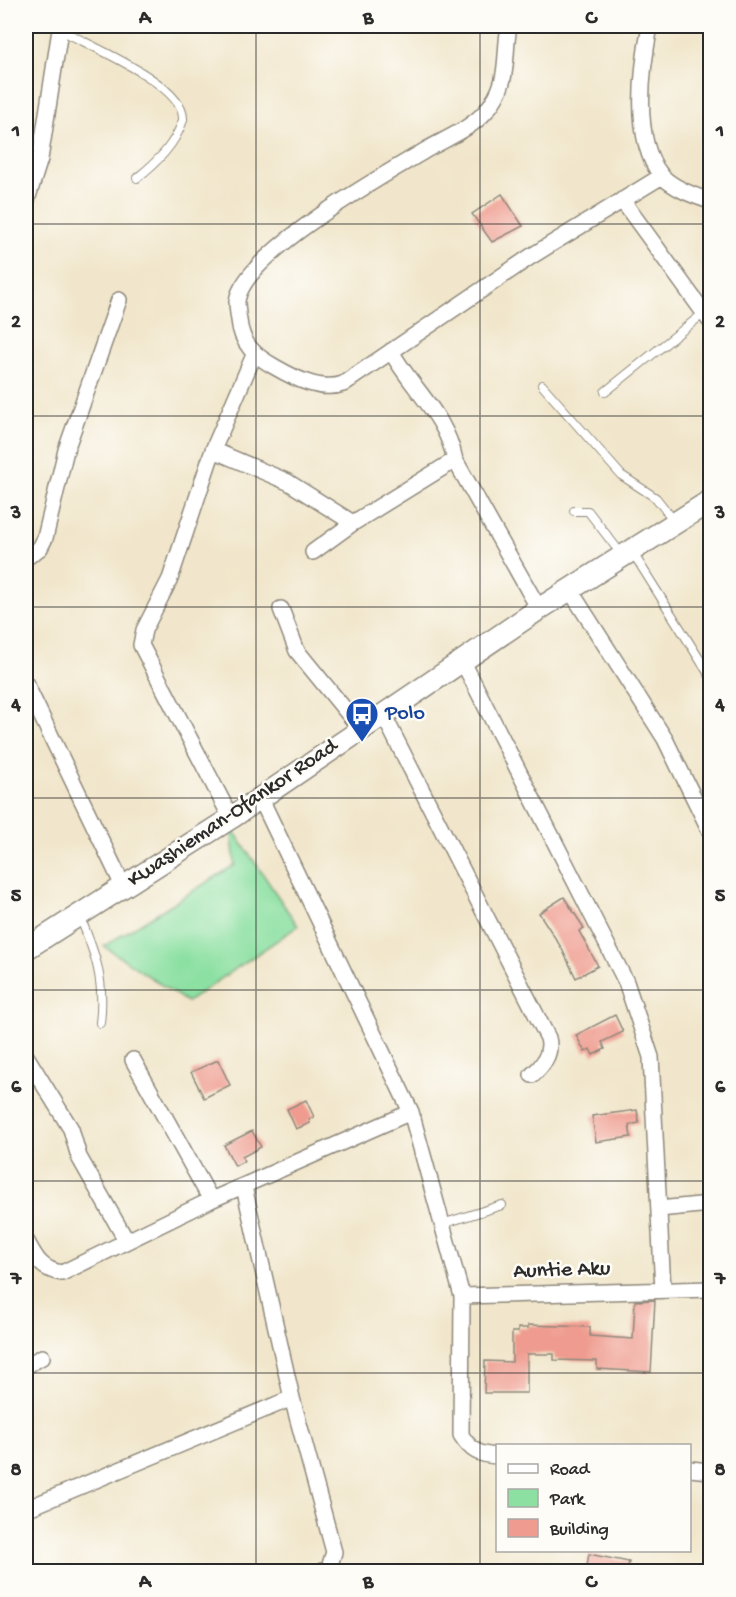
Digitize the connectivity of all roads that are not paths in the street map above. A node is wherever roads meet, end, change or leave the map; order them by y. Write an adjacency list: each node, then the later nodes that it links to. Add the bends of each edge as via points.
1 (509, 26): 12 (street, via 503,86 485,112 352,193 266,258 247,282 237,300 239,323)
2 (650, 26): 4 (street, via 641,81 647,143)
3 (57, 28): 5 (lane, via 142,72 170,94 183,112 171,144); 8 (street, via 40,159)
4 (662, 176): 6 (street); 7 (street)
5 (137, 178)
6 (621, 200): 10 (street); 11 (street)
7 (711, 201)
8 (26, 203)
9 (119, 300): 23 (street, via 66,450 45,538 40,548)
10 (707, 317): 14 (lane)
11 (391, 351): 12 (street, via 343,384 326,387 292,376); 16 (street, via 409,382 430,402 449,435)
12 (254, 355): 15 (street)
13 (542, 386): 20 (lane, via 621,475 656,498)
14 (605, 392)
15 (213, 450): 19 (street, via 288,482); 33 (street, via 170,579 144,630 141,645)
16 (455, 460): 19 (street); 26 (street)
17 (711, 501): 20 (main road, Kwashieman-Ofankor Road)
18 (574, 511): 22 (lane, via 588,511)
19 (353, 523): 21 (street)
20 (675, 523): 22 (main road, Kwashieman-Ofankor Road)
21 (313, 552)
22 (627, 553): 24 (main road, Kwashieman-Ofankor Road); 28 (lane)
23 (26, 558)
24 (570, 590): 26 (main road, Kwashieman-Ofankor Road); 34 (street, via 665,739)
25 (280, 609): 31 (street, via 297,651)
26 (539, 609): 27 (main road, Kwashieman-Ofankor Road)
27 (463, 662): 30 (main road, Kwashieman-Ofankor Road); 47 (street, via 626,982 652,1064)
28 (711, 676)
29 (26, 684): 35 (street)
30 (383, 714): 31 (main road, Kwashieman-Ofankor Road); 41 (street, via 548,1038 551,1048 542,1067)
31 (360, 728): 32 (main road, Kwashieman-Ofankor Road)
32 (260, 797): 33 (main road, Kwashieman-Ofankor Road); 42 (street)
33 (231, 818): 35 (main road, Kwashieman-Ofankor Road)
34 (711, 831)
35 (124, 888): 36 (main road, Kwashieman-Ofankor Road)
36 (79, 915): 37 (main road, Kwashieman-Ofankor Road); 38 (lane, via 101,979)
37 (26, 949)
38 (100, 1023)
39 (26, 1056): 50 (street, via 71,1130 79,1157)
40 (133, 1060): 44 (street)
41 (532, 1075)
42 (411, 1112): 43 (street); 48 (street)
43 (244, 1187): 44 (street); 56 (street)
44 (212, 1200): 50 (street)
45 (711, 1204): 47 (street)
46 (502, 1205): 48 (lane)
47 (659, 1209): 52 (street)
48 (442, 1224): 53 (street)
49 (26, 1240): 50 (street, via 40,1264 62,1273)
50 (126, 1240)
51 (711, 1289): 52 (street, Auntie Aku)
52 (663, 1290): 53 (street, Auntie Aku)
53 (462, 1296): 57 (street, via 461,1435 475,1452)
54 (42, 1357): 55 (street)
55 (26, 1366)
56 (292, 1398): 60 (street); 61 (street, via 334,1552 329,1568)
57 (496, 1456)
58 (691, 1469): 59 (street)
59 (711, 1471)
60 (26, 1509)
61 (321, 1572)

